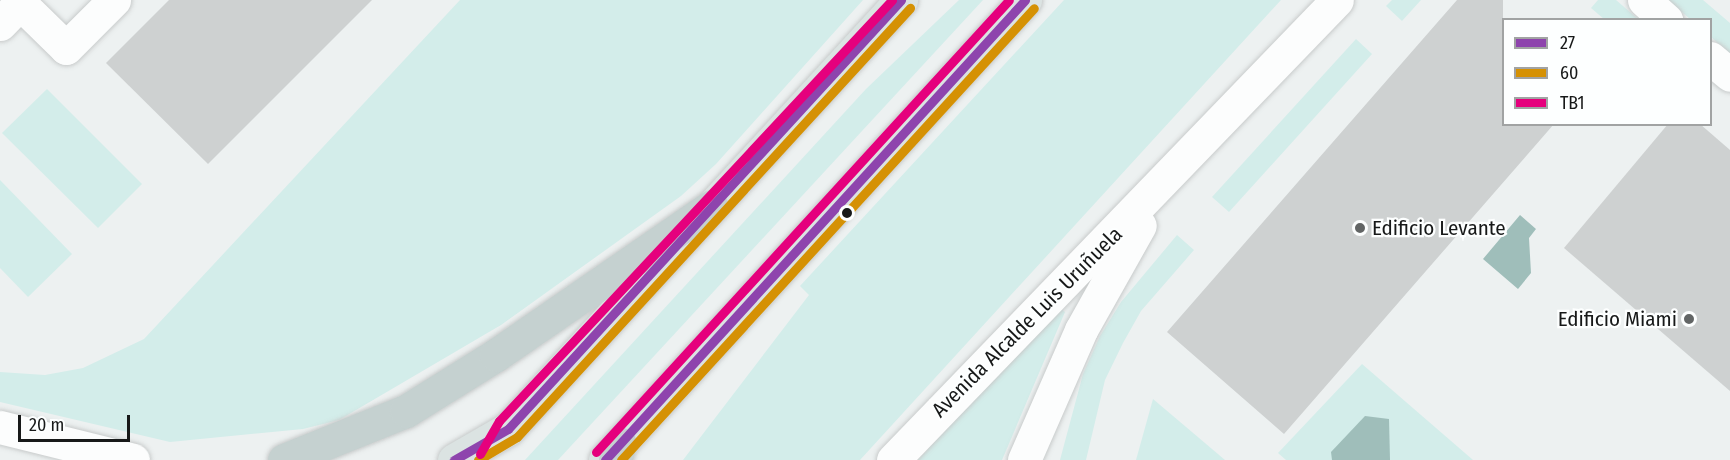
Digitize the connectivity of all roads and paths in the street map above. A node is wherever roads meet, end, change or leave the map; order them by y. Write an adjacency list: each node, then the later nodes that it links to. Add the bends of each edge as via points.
1 (114, 0): 6 (street, via 66,48)
2 (913, 0): 7 (street)
3 (1025, 0): 15 (main road)
4 (1336, 0): 11 (street, Avenida Alcalde Luis Uruñuela)
5 (1644, 0): 8 (street)
6 (14, 9)
7 (893, 9): 12 (main road)
8 (1664, 18)
9 (1712, 60): 10 (street)
10 (1730, 75)
11 (1162, 186): 20 (street, Avenida Alcalde Luis Uruñuela); 21 (street, Avenida Alcalde Luis Uruñuela, via 1081,330)
12 (712, 207): 14 (main road); 17 (highway, via 406,411)
13 (0, 427): 16 (street)
14 (508, 429): 18 (main road); 19 (street)
15 (613, 455)
16 (133, 460)
17 (284, 460)
18 (454, 460)
19 (490, 460)
20 (892, 460)
21 (1024, 460)

